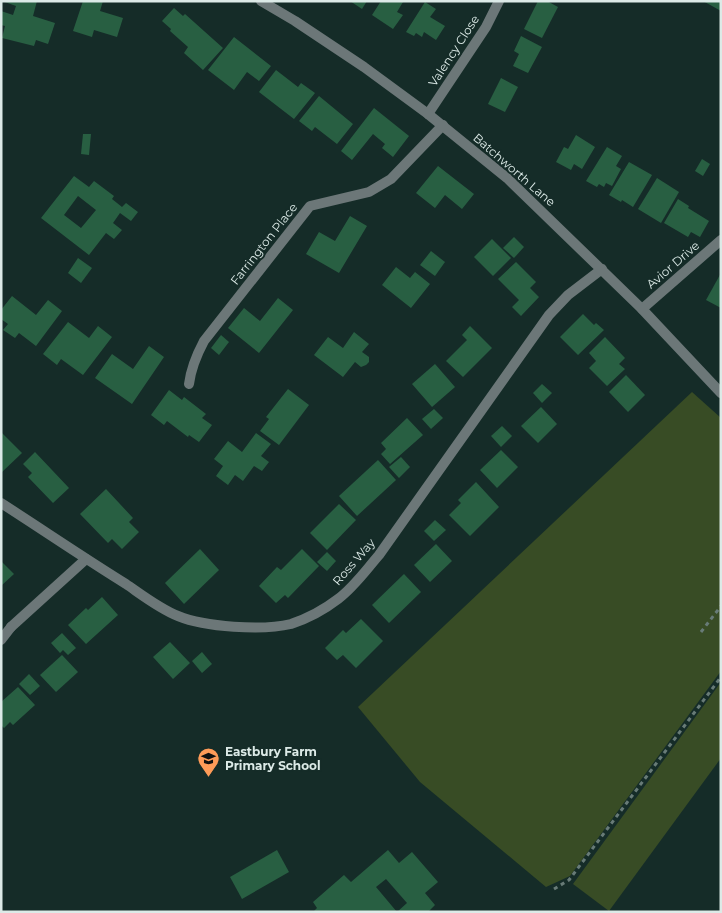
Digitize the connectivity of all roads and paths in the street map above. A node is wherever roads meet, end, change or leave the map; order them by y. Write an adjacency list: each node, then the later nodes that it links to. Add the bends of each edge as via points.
1 (261, 1): 3 (street, Batchworth Lane, via 364,67)
2 (499, 1): 3 (street, Valency Close, via 486,27)
3 (428, 114): 4 (street, Batchworth Lane)
4 (443, 126): 6 (street, Batchworth Lane, via 507,178); 8 (street, Farrington Place, via 391,179 368,192 310,206 204,341 191,369)
5 (721, 240): 7 (street, Avior Drive)
6 (602, 269): 7 (street, Batchworth Lane); 11 (street, Ross Way, via 568,295 549,315 379,555 336,601 302,620 274,627 194,621 176,616)
7 (642, 309): 9 (street, Batchworth Lane)
8 (189, 384)
9 (721, 393)
10 (1, 503): 11 (street, Ross Way)
11 (86, 559): 14 (street, via 11,627)
12 (721, 606): 13 (path)
13 (701, 632)
14 (1, 640)
15 (721, 677): 16 (path, via 569,880)
16 (554, 889)

